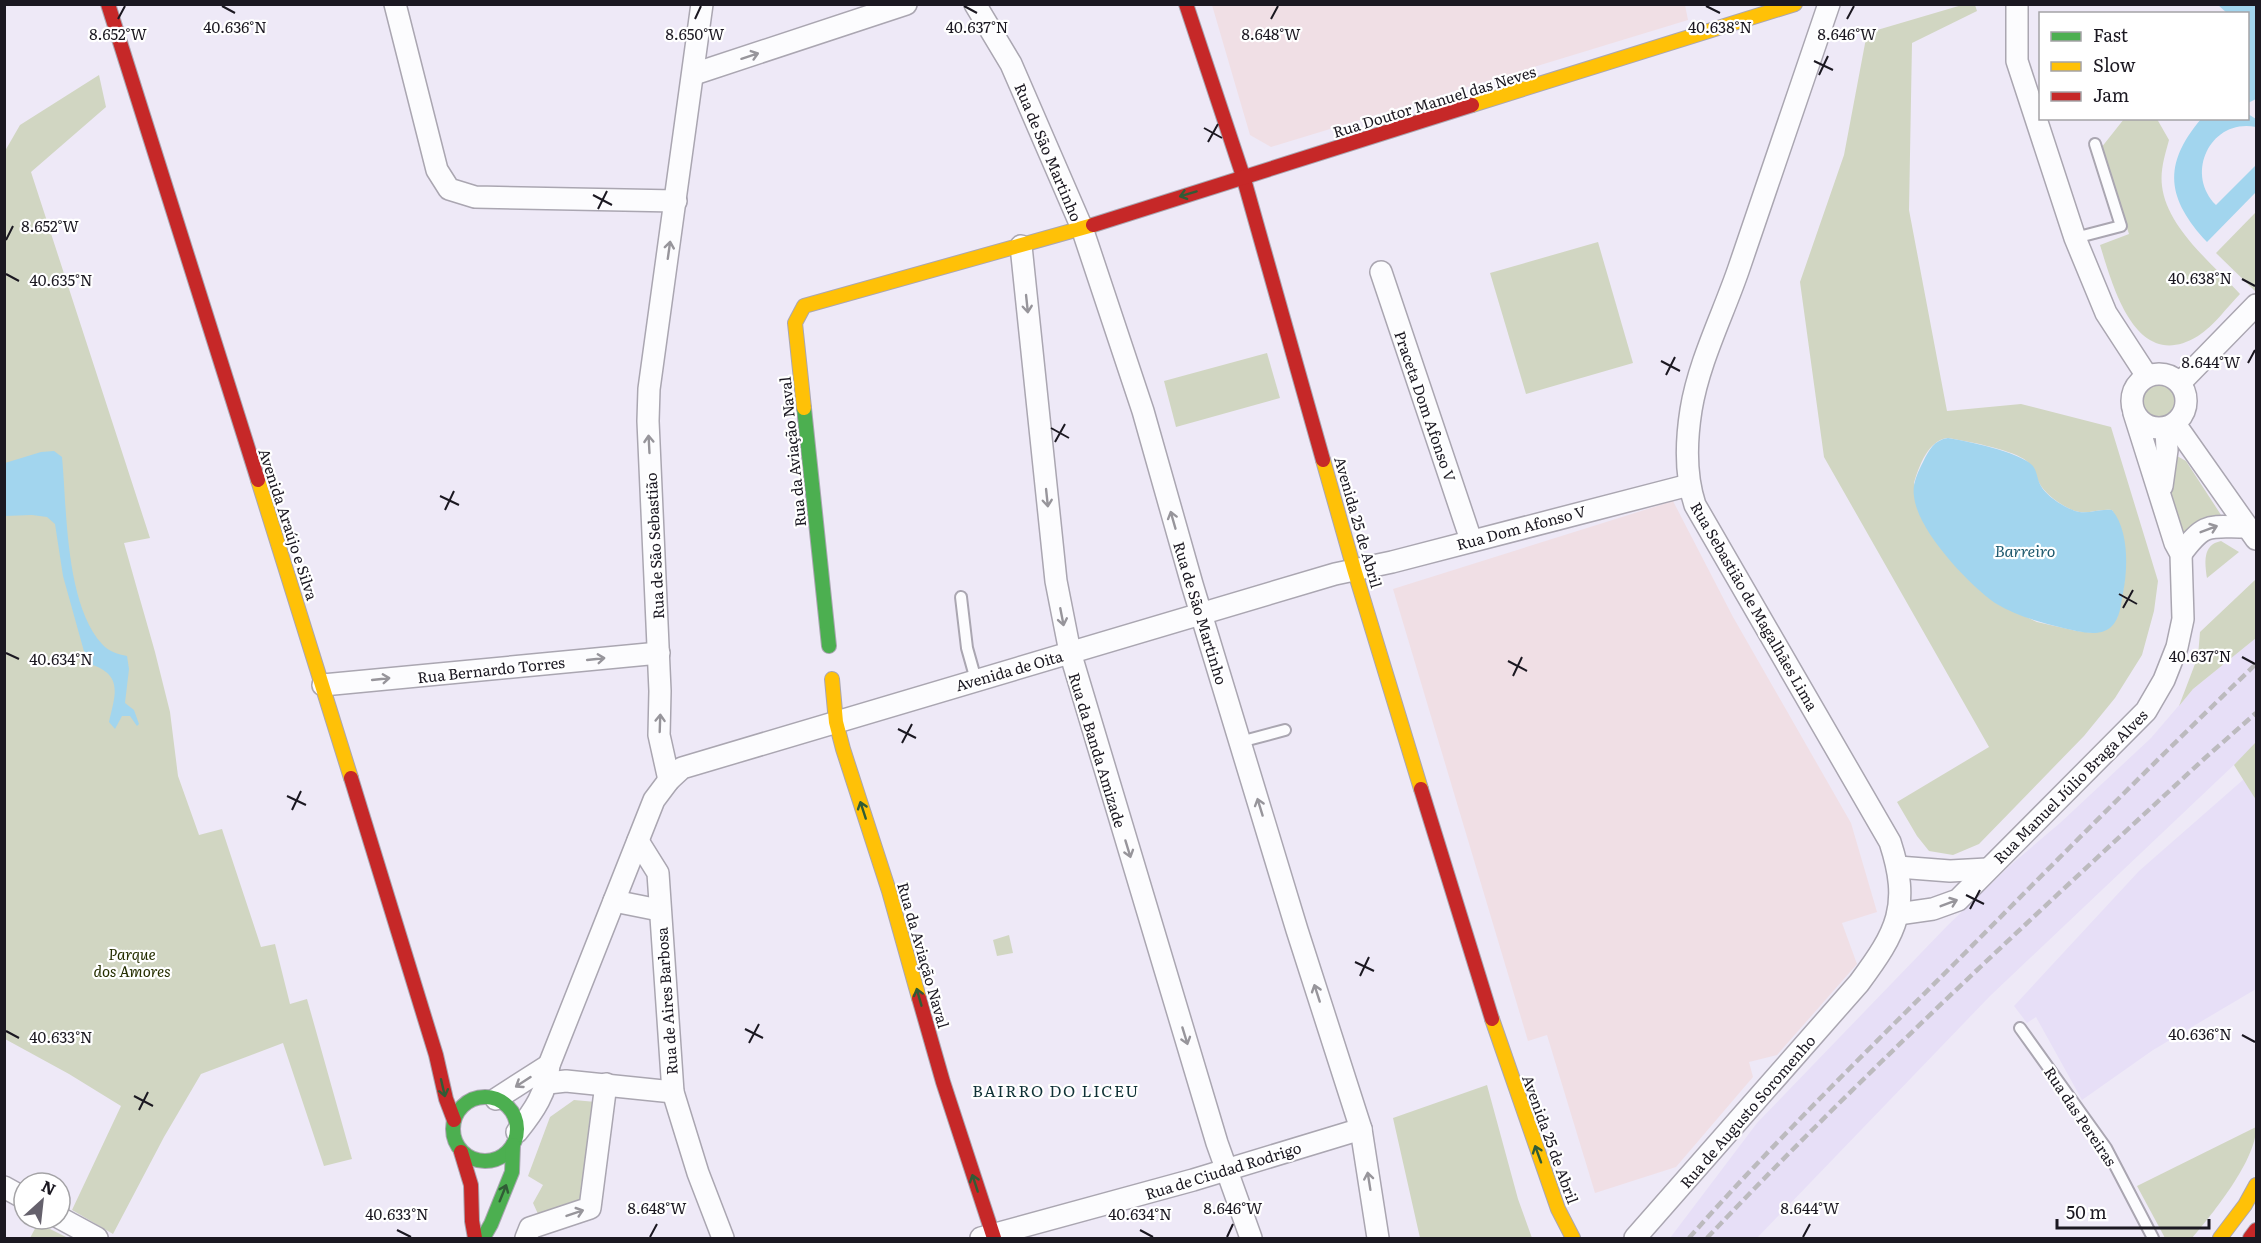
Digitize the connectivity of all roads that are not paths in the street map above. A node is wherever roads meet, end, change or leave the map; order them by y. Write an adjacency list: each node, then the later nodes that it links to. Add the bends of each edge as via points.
1 (108, 4): 36 (street, Avenida Araújo e Silva)
2 (394, 4): 13 (street, via 437,170 449,189 475,198)
3 (702, 4): 10 (street, Rua de São Sebastião)
4 (906, 4): 10 (street, one-way to 4)
5 (975, 4): 14 (street, Rua de São Martinho, via 1011,64)
6 (1186, 4): 12 (street, Avenida 25 de Abril)
7 (1795, 4): 12 (street, Rua Doutor Manuel das Neves)
8 (1828, 4): 23 (street, Rua Sebastião de Magalhães Lima, via 1699,375 1687,443)
9 (2017, 4): 15 (street, via 2017,61)
10 (694, 74): 13 (street, Rua de São Sebastião)
11 (2095, 144): 15 (lane, via 2121,226)
12 (1243, 176): 14 (street, Rua Doutor Manuel das Neves, one-way to 14); 28 (street, Avenida 25 de Abril)
13 (676, 201): 33 (street, Rua de São Sebastião, one-way to 13, via 649,389)
14 (1082, 228): 16 (street, Rua Doutor Manuel das Neves); 30 (street, Rua de São Martinho, one-way to 14, via 1143,411)
15 (2075, 238): 19 (street, via 2106,313)
16 (1021, 246): 31 (street, Rua da Aviação Naval, via 804,306 795,323); 32 (street, Rua da Banda Amizade, one-way to 32, via 1056,581)
17 (1381, 272): 26 (street, Praceta Dom Afonso V)
18 (2256, 305): 20 (street)
19 (2147, 376): 20 (street, via 2164,374); 21 (street, via 2135,388)
20 (2180, 382): 22 (street, via 2187,404 2185,412)
21 (2134, 413): 22 (street, via 2151,428); 24 (street, Rua Manuel Júlio Braga Alves)
22 (2170, 426): 24 (street, Rua Manuel Júlio Braga Alves); 25 (street)
23 (1689, 485): 26 (street, Rua Dom Afonso V); 42 (street, Rua Sebastião de Magalhães Lima, via 1695,505 1890,842)
24 (2162, 496): 27 (street, Rua Manuel Júlio Braga Alves)
25 (2251, 533): 27 (street, one-way to 25, via 2200,531 2216,525)
26 (1471, 540): 28 (street, Rua Dom Afonso V)
27 (2181, 554): 43 (street, Rua Manuel Júlio Braga Alves, via 2183,619 2177,647 2146,711)
28 (1354, 569): 30 (street, Avenida de Oita); 49 (street, Avenida 25 de Abril)
29 (961, 597): 35 (lane)
30 (1200, 612): 32 (street, Avenida de Oita); 39 (street, Rua de São Martinho)
31 (829, 646)
32 (1070, 652): 35 (street, Avenida de Oita); 62 (street, Rua da Banda Amizade, one-way to 62)
33 (659, 653): 36 (street, Rua Bernardo Torres, one-way to 33); 40 (street, Rua de São Sebastião, one-way to 33, via 659,735)
34 (832, 679): 37 (street, Rua da Aviação Naval)
35 (976, 680): 37 (street, Avenida de Oita)
36 (323, 686): 50 (street, Avenida Araújo e Silva)
37 (836, 722): 40 (street, Avenida de Oita, via 682,768); 66 (street, Rua da Aviação Naval, one-way to 37)
38 (1285, 730): 39 (lane)
39 (1240, 742): 58 (street, Rua de São Martinho, one-way to 39)
40 (669, 780): 41 (street, via 654,801)
41 (638, 841): 44 (street); 45 (street, Rua de Aires Barbosa, via 658,873)
42 (1898, 867): 43 (street, Rua Manuel Júlio Braga Alves); 46 (street, Rua Sebastião de Magalhães Lima)
43 (1988, 869): 46 (street, Rua Manuel Júlio Braga Alves, one-way to 43, via 1933,909 1958,900)
44 (614, 901): 45 (street, Rua de Aires Barbosa); 52 (street)
45 (659, 910): 55 (street, Rua de Aires Barbosa)
46 (1898, 914): 47 (street, Rua Sebastião de Magalhães Lima, via 1885,948)
47 (1859, 983): 75 (street, Rua de Augusto Soromenho)
48 (2020, 1028): 76 (lane, Rua das Pereiras, via 2106,1148)
49 (1501, 1049): 59 (street, Avenida 25 de Abril); 74 (street, Avenida 25 de Abril, one-way to 49, via 1558,1209)
50 (436, 1055): 51 (street, Avenida Araújo e Silva); 57 (street, Avenida Araújo e Silva, one-way to 57)
51 (451, 1071)
52 (548, 1074): 54 (street, via 566,1081); 56 (street, one-way to 56); 60 (street, via 532,1114)
53 (466, 1084): 56 (street)
54 (606, 1084): 55 (street); 70 (street, one-way to 54, via 530,1228 590,1208)
55 (673, 1092): 71 (street, Rua de Aires Barbosa)
56 (489, 1098): 57 (street, via 464,1104); 60 (street, via 512,1112)
57 (454, 1120): 61 (street, via 453,1137)
58 (1361, 1129): 62 (street, Rua de Ciudad Rodrigo); 73 (street, Rua de São Martinho, one-way to 58)
59 (1517, 1134)
60 (515, 1138): 61 (street, via 499,1159 489,1162); 69 (street, one-way to 60, via 512,1172)
61 (461, 1152): 68 (street, via 471,1185)
62 (1226, 1169): 66 (street, Rua de Ciudad Rodrigo); 72 (street, Rua da Banda Amizade)
63 (2256, 1185): 77 (street)
64 (72, 1225): 67 (street)
65 (2256, 1230): 78 (street)
66 (989, 1238)
67 (97, 1239)
68 (475, 1239)
69 (483, 1239)
70 (526, 1239)
71 (723, 1239)
72 (1251, 1239)
73 (1378, 1239)
74 (1573, 1239)
75 (1635, 1239)
76 (2153, 1239)
77 (2220, 1239)
78 (2250, 1239)

